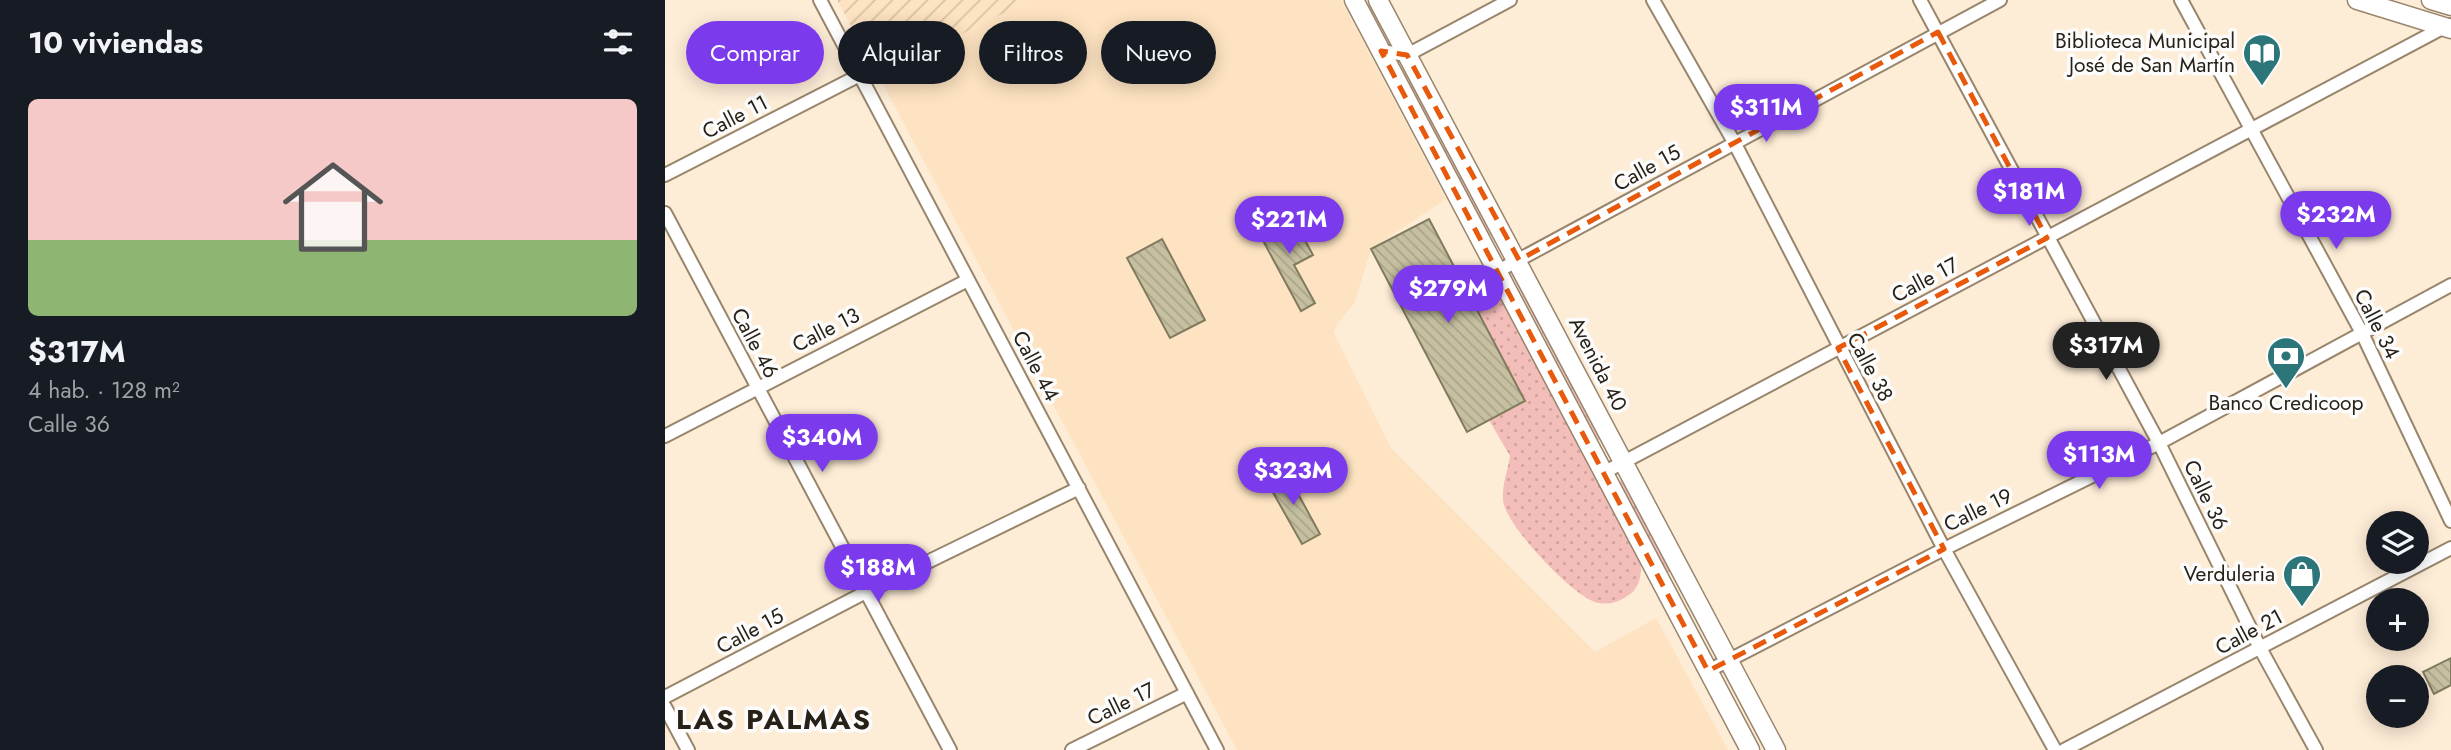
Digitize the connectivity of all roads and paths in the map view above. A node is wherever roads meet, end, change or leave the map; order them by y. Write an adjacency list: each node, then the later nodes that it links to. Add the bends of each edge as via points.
1 (820, 0): 12 (street, Calle 44)
2 (1354, 0): 13 (main road)
3 (1378, 0): 14 (main road, Avenida 40)
4 (1510, 0): 14 (street)
5 (1653, 0): 18 (street, Calle 38)
6 (1920, 0): 11 (street, Calle 36)
7 (2000, 0): 11 (street, Calle 15)
8 (2181, 0): 17 (street, Calle 34)
9 (2357, 0): 10 (main road)
10 (2447, 13): 17 (street, Calle 17)
11 (1938, 32): 18 (street, Calle 15); 21 (street, Calle 36)
12 (838, 34)
13 (1381, 51): 14 (street); 23 (main road)
14 (1407, 55): 22 (main road, Avenida 40)
15 (842, 84): 19 (street, Calle 11)
16 (865, 84): 24 (street, Calle 44)
17 (2251, 130): 21 (street, Calle 17); 26 (street, Calle 34)
18 (1734, 142): 22 (street, Calle 15); 27 (street, Calle 38)
19 (665, 175)
20 (665, 213): 28 (street, Calle 46)
21 (2047, 238): 27 (street, Calle 17); 30 (street, Calle 36)
22 (1519, 260): 23 (street, Calle 15); 31 (main road, Avenida 40)
23 (1498, 271): 32 (main road)
24 (968, 279): 28 (street, Calle 13); 33 (street, Calle 44)
25 (2451, 285): 26 (street, Calle 19)
26 (2362, 334): 30 (street, Calle 19); 34 (street, Calle 34)
27 (1838, 348): 31 (street, Calle 17); 36 (street, Calle 38)
28 (757, 387): 29 (street, Calle 13); 37 (street, Calle 46)
29 (665, 436)
30 (2159, 443): 36 (street, Calle 19); 38 (street, Calle 36)
31 (1623, 463): 32 (street, Calle 17); 39 (main road, Avenida 40)
32 (1603, 473): 40 (main road)
33 (1079, 488): 37 (street, Calle 15); 41 (street, Calle 44)
34 (2451, 522)
35 (2451, 548): 38 (street, Calle 21)
36 (1944, 549): 39 (street, Calle 19); 50 (street, Calle 38)
37 (866, 592): 42 (street, Calle 15); 45 (street, Calle 46)
38 (2260, 648): 51 (street, Calle 21); 52 (street, Calle 36)
39 (1728, 662): 40 (street, Calle 19); 49 (main road, Avenida 40)
40 (1708, 671): 48 (main road)
41 (1187, 693): 46 (street, Calle 17); 47 (street, Calle 44)
42 (665, 697)
43 (665, 707): 44 (street)
44 (688, 750)
45 (950, 750)
46 (1072, 750)
47 (1217, 750)
48 (1750, 750)
49 (1776, 750)
50 (2055, 750)
51 (2064, 750)
52 (2316, 750)

